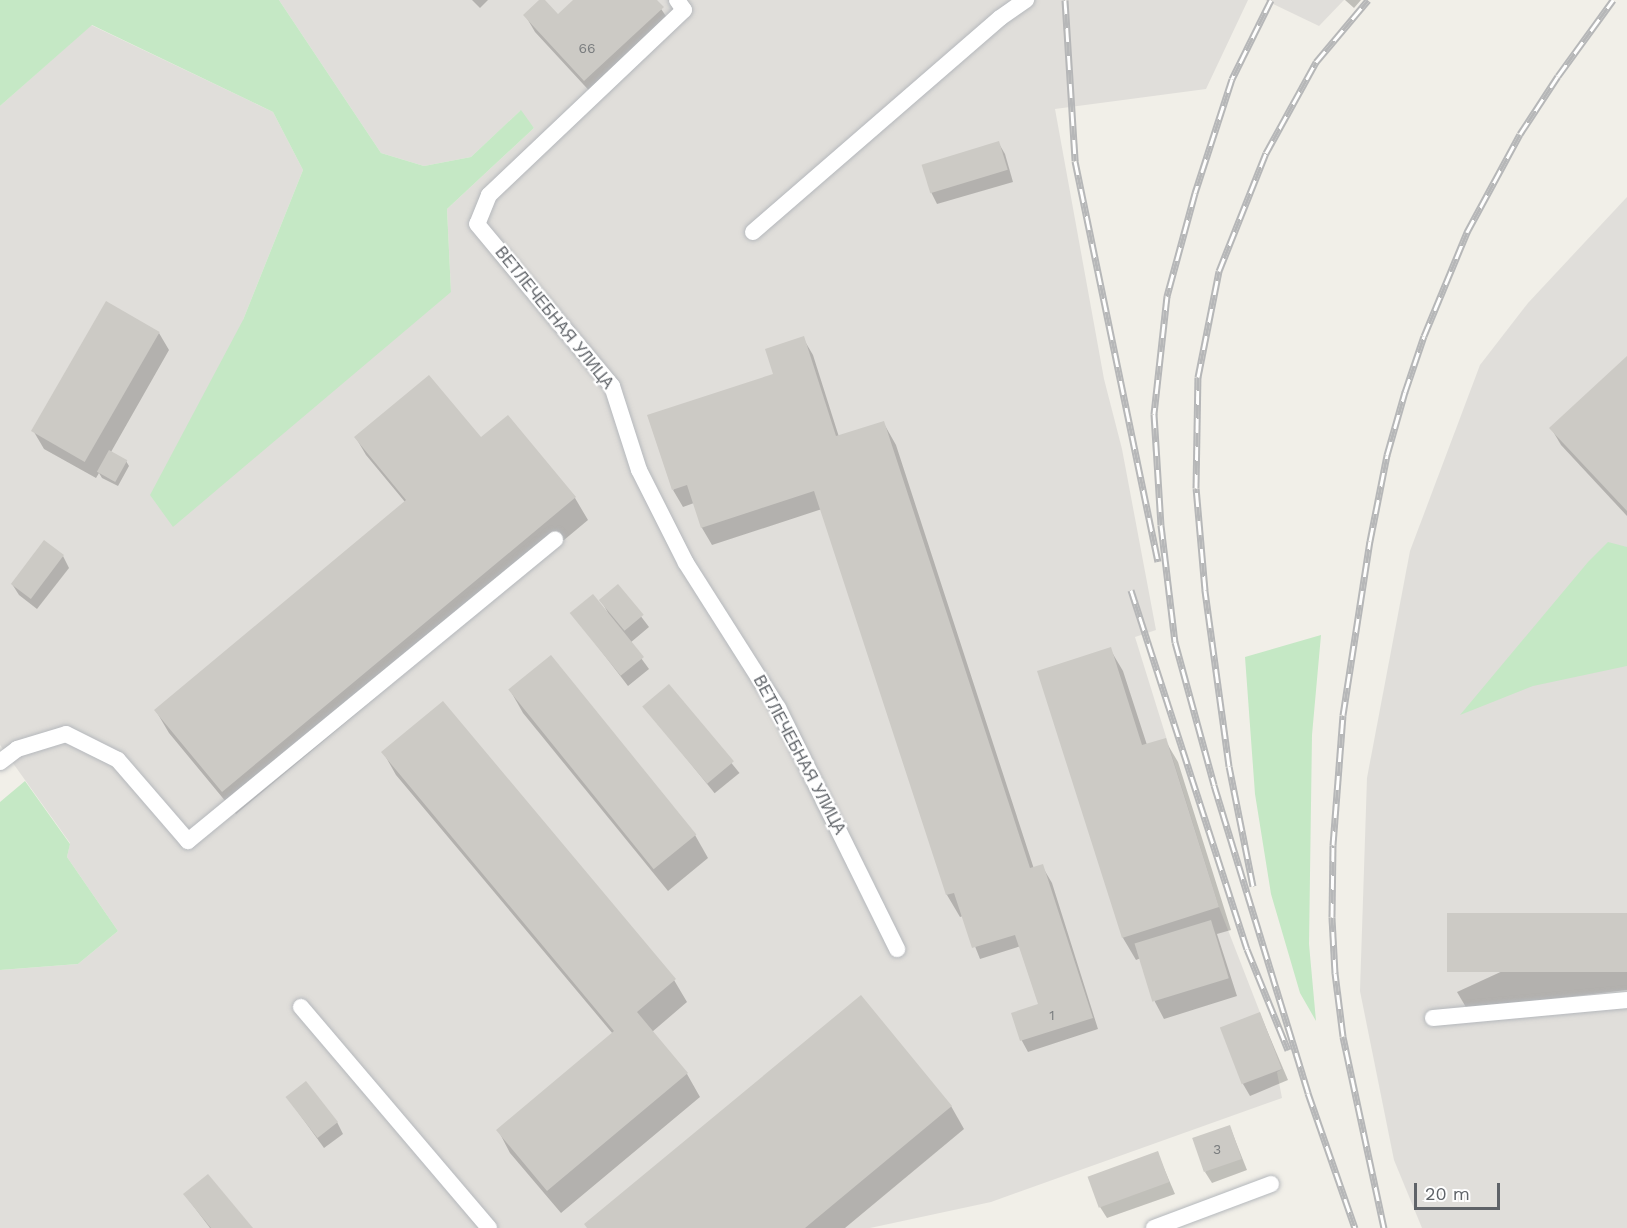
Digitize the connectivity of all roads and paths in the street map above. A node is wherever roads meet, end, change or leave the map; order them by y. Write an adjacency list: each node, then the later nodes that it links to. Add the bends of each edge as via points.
1 (677, 0): 6 (lane, ВЕТЛЕЧЕБНАЯ УЛИЦА, via 684,10 489,195 477,224 612,386 639,470 686,563 778,708)
2 (1026, 0): 3 (lane, via 1000,18)
3 (753, 232)
4 (555, 540): 5 (lane, via 189,841 118,760 66,734 17,749)
5 (0, 762)
6 (897, 949)
7 (1627, 1000): 9 (lane)
8 (301, 1007): 11 (lane)
9 (1433, 1018)
10 (1271, 1184): 12 (lane)
11 (489, 1228)
12 (1154, 1228)

